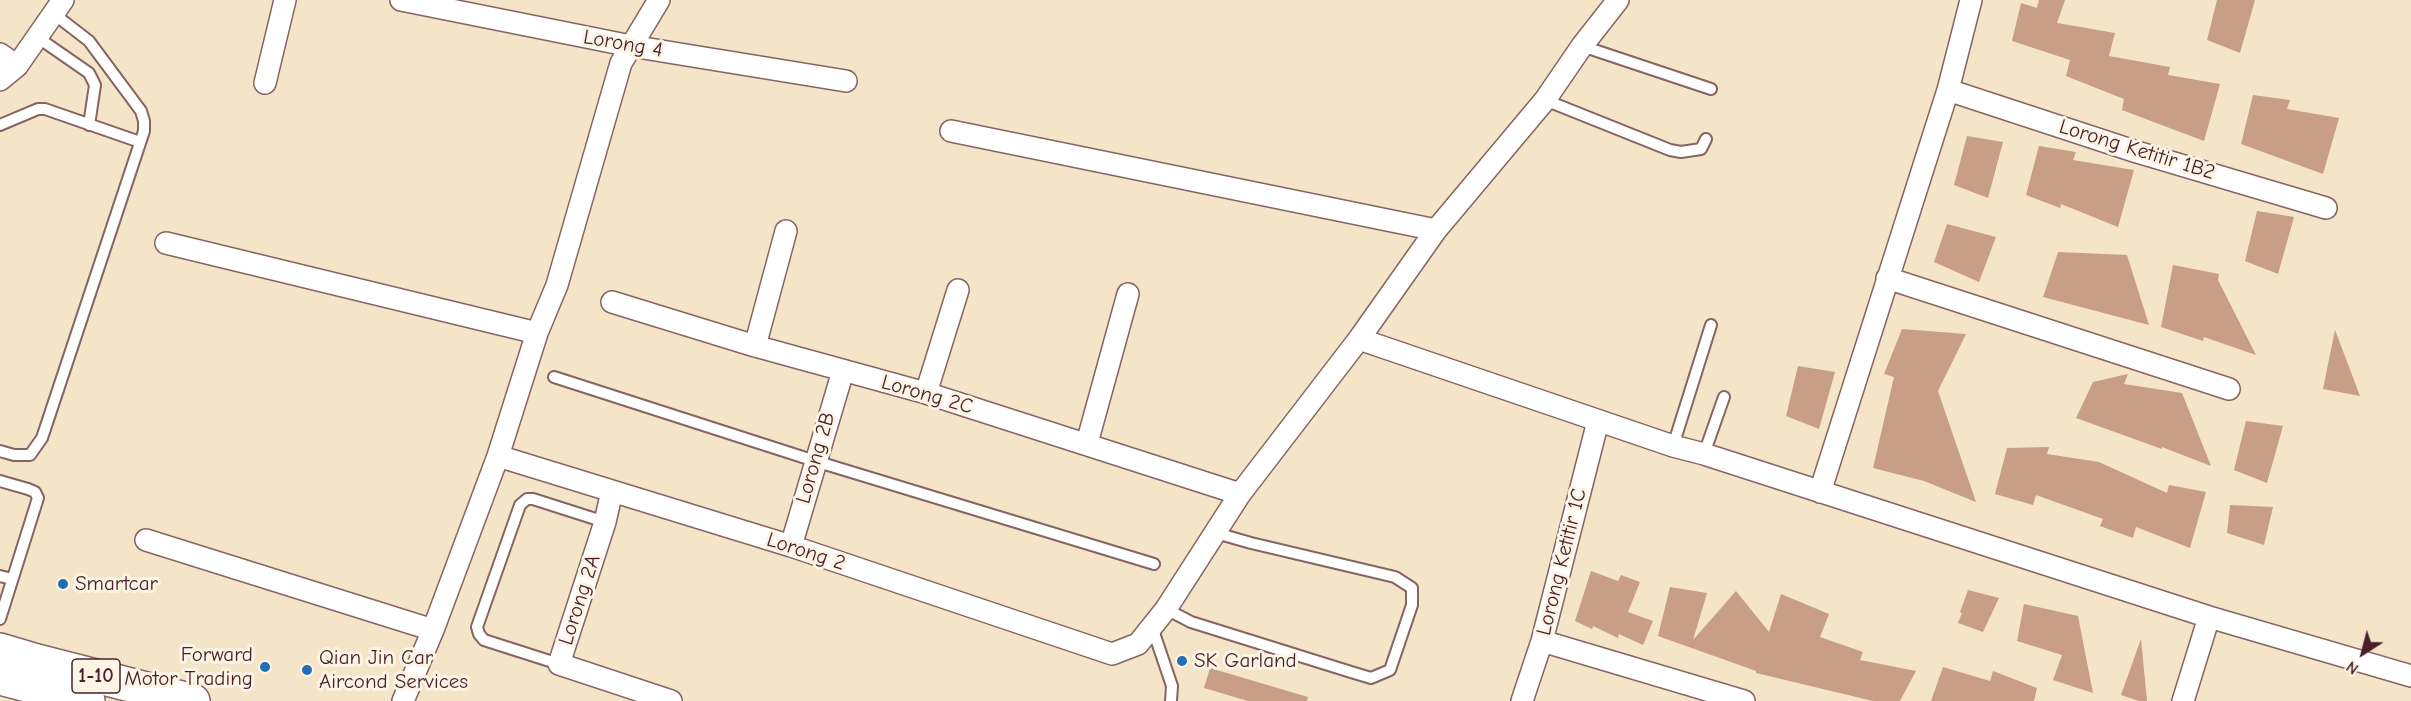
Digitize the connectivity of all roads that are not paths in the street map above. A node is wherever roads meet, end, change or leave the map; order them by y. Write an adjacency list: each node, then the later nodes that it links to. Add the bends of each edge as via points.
1 (285, 0): 13 (street)
2 (401, 0): 8 (street, Lorong 4)
3 (659, 0): 8 (street)
4 (1618, 0): 9 (street)
5 (1971, 0): 15 (street)
6 (58, 7): 7 (street); 21 (lane, via 89,41 141,111 144,121)
7 (37, 37): 10 (street); 17 (lane, via 89,73 95,85)
8 (630, 46): 12 (street, Lorong 4); 31 (street, via 621,63 557,285)
9 (1582, 46): 14 (lane); 16 (street)
10 (8, 60): 11 (street)
11 (0, 80)
12 (846, 81)
13 (265, 83)
14 (1711, 89)
15 (1948, 90): 22 (street, Lorong Ketitir 1B2); 26 (street)
16 (1545, 100): 20 (lane, via 1670,150 1701,148); 23 (street)
17 (89, 124): 18 (lane, via 38,109); 21 (lane)
18 (0, 125)
19 (951, 131): 23 (street)
20 (1706, 139)
21 (140, 142): 42 (lane, via 42,438 30,455 14,456)
22 (2326, 208)
23 (1436, 230): 32 (street)
24 (786, 231): 33 (street)
25 (166, 243): 31 (street)
26 (1887, 278): 36 (street); 48 (street)
27 (958, 290): 37 (street)
28 (1128, 294): 40 (street)
29 (612, 302): 33 (street, Lorong 2C)
30 (1711, 325): 41 (lane)
31 (537, 333): 44 (street)
32 (1359, 339): 39 (street); 49 (street)
33 (755, 346): 34 (street, Lorong 2C)
34 (843, 371): 37 (street, Lorong 2C); 45 (street, Lorong 2B)
35 (554, 377): 45 (lane)
36 (2229, 389)
37 (926, 393): 40 (street, Lorong 2C)
38 (1724, 397): 43 (lane)
39 (1598, 422): 41 (street); 62 (street, Lorong Ketitir 1C)
40 (1087, 443): 49 (street, Lorong 2C)
41 (1673, 446): 43 (street)
42 (0, 451)
43 (1704, 454): 48 (street)
44 (498, 456): 47 (street, Lorong 2); 61 (street)
45 (815, 460): 53 (street, Lorong 2B); 54 (lane)
46 (0, 481): 56 (lane, via 35,492 38,498)
47 (612, 491): 50 (street, Lorong 2A); 53 (street, Lorong 2)
48 (1820, 492): 58 (street)
49 (1240, 495): 51 (street)
50 (605, 522): 64 (street, Lorong 2A); 64 (lane, via 533,499 520,505 477,627 484,640)
51 (1216, 532): 57 (street); 57 (lane, via 1395,577 1412,588 1412,605 1390,670 1371,678 1191,622)
52 (146, 540): 61 (street)
53 (791, 546): 60 (street, Lorong 2, via 1112,654 1138,644)
54 (1154, 564)
55 (0, 576): 56 (lane)
56 (12, 579): 59 (lane)
57 (1166, 609): 60 (street)
58 (2209, 617): 65 (street); 74 (street)
59 (0, 619)
60 (1152, 627): 71 (lane, via 1172,686)
61 (433, 630): 69 (street)
62 (1542, 641): 72 (street, Lorong Ketitir 1C); 73 (street)
63 (0, 650): 68 (highway, 1-10)
64 (559, 664): 70 (street, Lorong 2A)
65 (2411, 676)
66 (18, 686): 67 (highway, 1-10)
67 (88, 701)
68 (193, 701)
69 (403, 701)
70 (672, 701)
71 (1171, 701)
72 (1522, 701)
73 (1744, 701)
74 (2183, 701)

